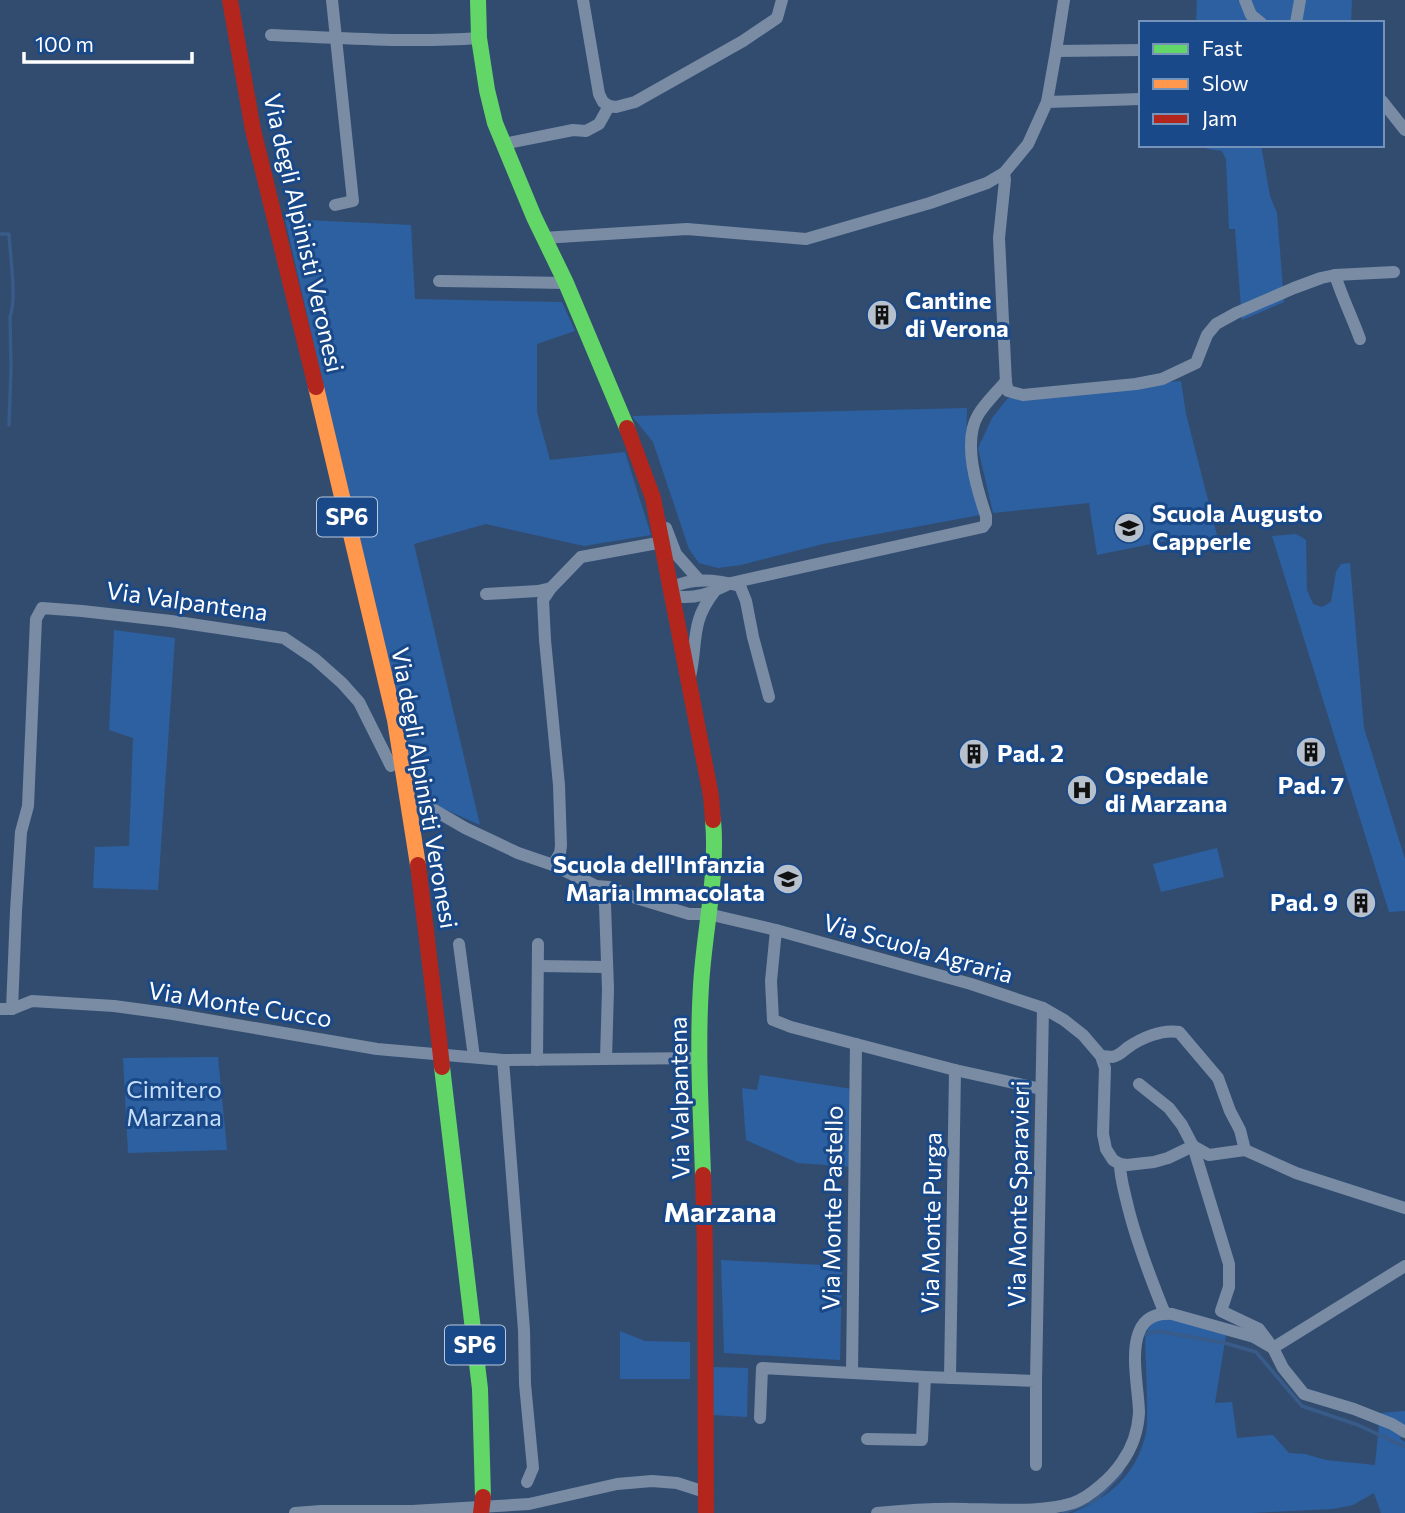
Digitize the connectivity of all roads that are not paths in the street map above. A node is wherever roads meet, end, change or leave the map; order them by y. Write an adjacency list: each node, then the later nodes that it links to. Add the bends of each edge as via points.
1 (230, 0): 82 (main road, Via degli Alpinisti Veronesi / SP6, bridge, via 253,130 395,720 409,801 480,1389)
2 (332, 0): 12 (street)
3 (478, 0): 13 (main road, Via Valpantena)
4 (583, 0): 19 (street, via 599,94)
5 (782, 0): 19 (street, via 777,18 743,41 635,102)
6 (1064, 0): 15 (street)
7 (1245, 0): 9 (street)
8 (1300, 0): 10 (street)
9 (1258, 21)
10 (1296, 21)
11 (271, 35): 12 (street)
12 (337, 37): 13 (street); 24 (street, via 354,201)
13 (479, 38): 21 (main road, Via Valpantena, via 487,90)
14 (1139, 50): 15 (street)
15 (1056, 51): 17 (street)
16 (1139, 99): 17 (street)
17 (1047, 102): 22 (street, via 1028,144)
18 (1384, 104): 20 (street)
19 (609, 106): 21 (street, via 599,124 586,131)
20 (1405, 131)
21 (503, 144): 26 (main road, Via Valpantena)
22 (1004, 173): 23 (street); 25 (street)
23 (987, 183): 25 (street); 26 (street, via 806,239 687,229)
24 (335, 205)
25 (1000, 220): 32 (street)
26 (543, 238): 30 (main road, Via Valpantena)
27 (1394, 272): 28 (street)
28 (1335, 275): 31 (street); 32 (street, via 1294,288 1216,324 1196,363 1162,379 1023,395 1008,391)
29 (439, 281): 30 (street)
30 (566, 283): 33 (main road, Via Valpantena)
31 (1360, 339)
32 (1006, 381): 36 (street, via 977,417 971,441 986,516 983,527)
33 (653, 498): 34 (main road, Via Valpantena); 35 (street, via 676,554)
34 (663, 542): 37 (street, via 582,557); 38 (main road, Via Valpantena)
35 (699, 580): 36 (street); 38 (street, via 678,584)
36 (730, 583): 39 (street); 42 (street, via 740,586 746,601)
37 (551, 588): 40 (street); 45 (street, via 543,600 561,846)
38 (672, 592): 39 (street, via 690,598); 41 (main road, Via Valpantena)
39 (714, 592): 41 (street, via 696,625)
40 (486, 594)
41 (689, 682): 47 (main road, Via Valpantena, via 714,830 715,867)
42 (768, 697)
43 (391, 766): 54 (street, Via Valpantena, via 359,702 315,659 284,638 42,608 36,619 28,806 21,832)
44 (417, 800): 45 (street, via 465,828)
45 (553, 865): 46 (street)
46 (596, 886): 47 (street, via 689,914); 52 (street, via 605,905)
47 (708, 914): 48 (street, Via Scuola Agraria); 58 (main road, Via Valpantena)
48 (776, 930): 53 (street, Via Scuola Agraria); 55 (street, via 773,1020)
49 (459, 944): 57 (street)
50 (538, 944): 51 (street)
51 (538, 966): 52 (street); 61 (street)
52 (607, 967): 59 (street)
53 (1043, 1008): 56 (street, Via Scuola Agraria, via 1083,1035); 64 (street, Via Monte Sparavieri)
54 (6, 1009): 57 (street, Via Monte Cucco, via 32,1002 114,1006 377,1049)
55 (856, 1044): 62 (street); 72 (street, Via Monte Pastello)
56 (1101, 1056): 66 (street, via 1118,1055 1154,1035 1180,1032 1218,1078); 67 (street, via 1105,1068 1103,1134 1109,1155)
57 (474, 1057): 60 (street, Via Monte Cucco)
58 (700, 1058): 59 (street, Via Monte Cucco); 81 (main road, Via Valpantena, via 706,1261)
59 (606, 1059): 61 (street, Via Monte Cucco)
60 (503, 1060): 61 (street, Via Monte Cucco); 80 (street, via 533,1468)
61 (537, 1060)
62 (956, 1069): 64 (street); 74 (street, Via Monte Purga)
63 (1139, 1084): 65 (street, via 1169,1108)
64 (1041, 1089): 75 (street, Via Monte Sparavieri)
65 (1194, 1146): 66 (street, via 1209,1155); 67 (street, via 1154,1162); 71 (street, via 1229,1264 1229,1287 1221,1311 1259,1329)
66 (1245, 1150): 68 (street, via 1296,1173)
67 (1120, 1164): 70 (street, via 1132,1225)
68 (1405, 1208)
69 (1405, 1266): 71 (street)
70 (1165, 1314): 71 (street, via 1254,1337); 85 (street, via 1149,1318 1138,1333 1133,1362 1139,1414 1134,1440 1105,1483 1076,1502 1054,1507)
71 (1273, 1348): 77 (street, via 1304,1394 1354,1409)
72 (852, 1373): 73 (street); 76 (street, via 762,1368)
73 (925, 1377): 74 (street); 78 (street, via 922,1440)
74 (950, 1377): 75 (street)
75 (1036, 1381): 79 (street, Via Monte Sparavieri)
76 (760, 1418)
77 (1405, 1432)
78 (867, 1439)
79 (1036, 1465)
80 (527, 1482)
81 (705, 1492): 83 (street, via 652,1481 528,1504); 84 (main road, Via Valpantena)
82 (482, 1505)
83 (295, 1513)
84 (706, 1513)
85 (877, 1513)

